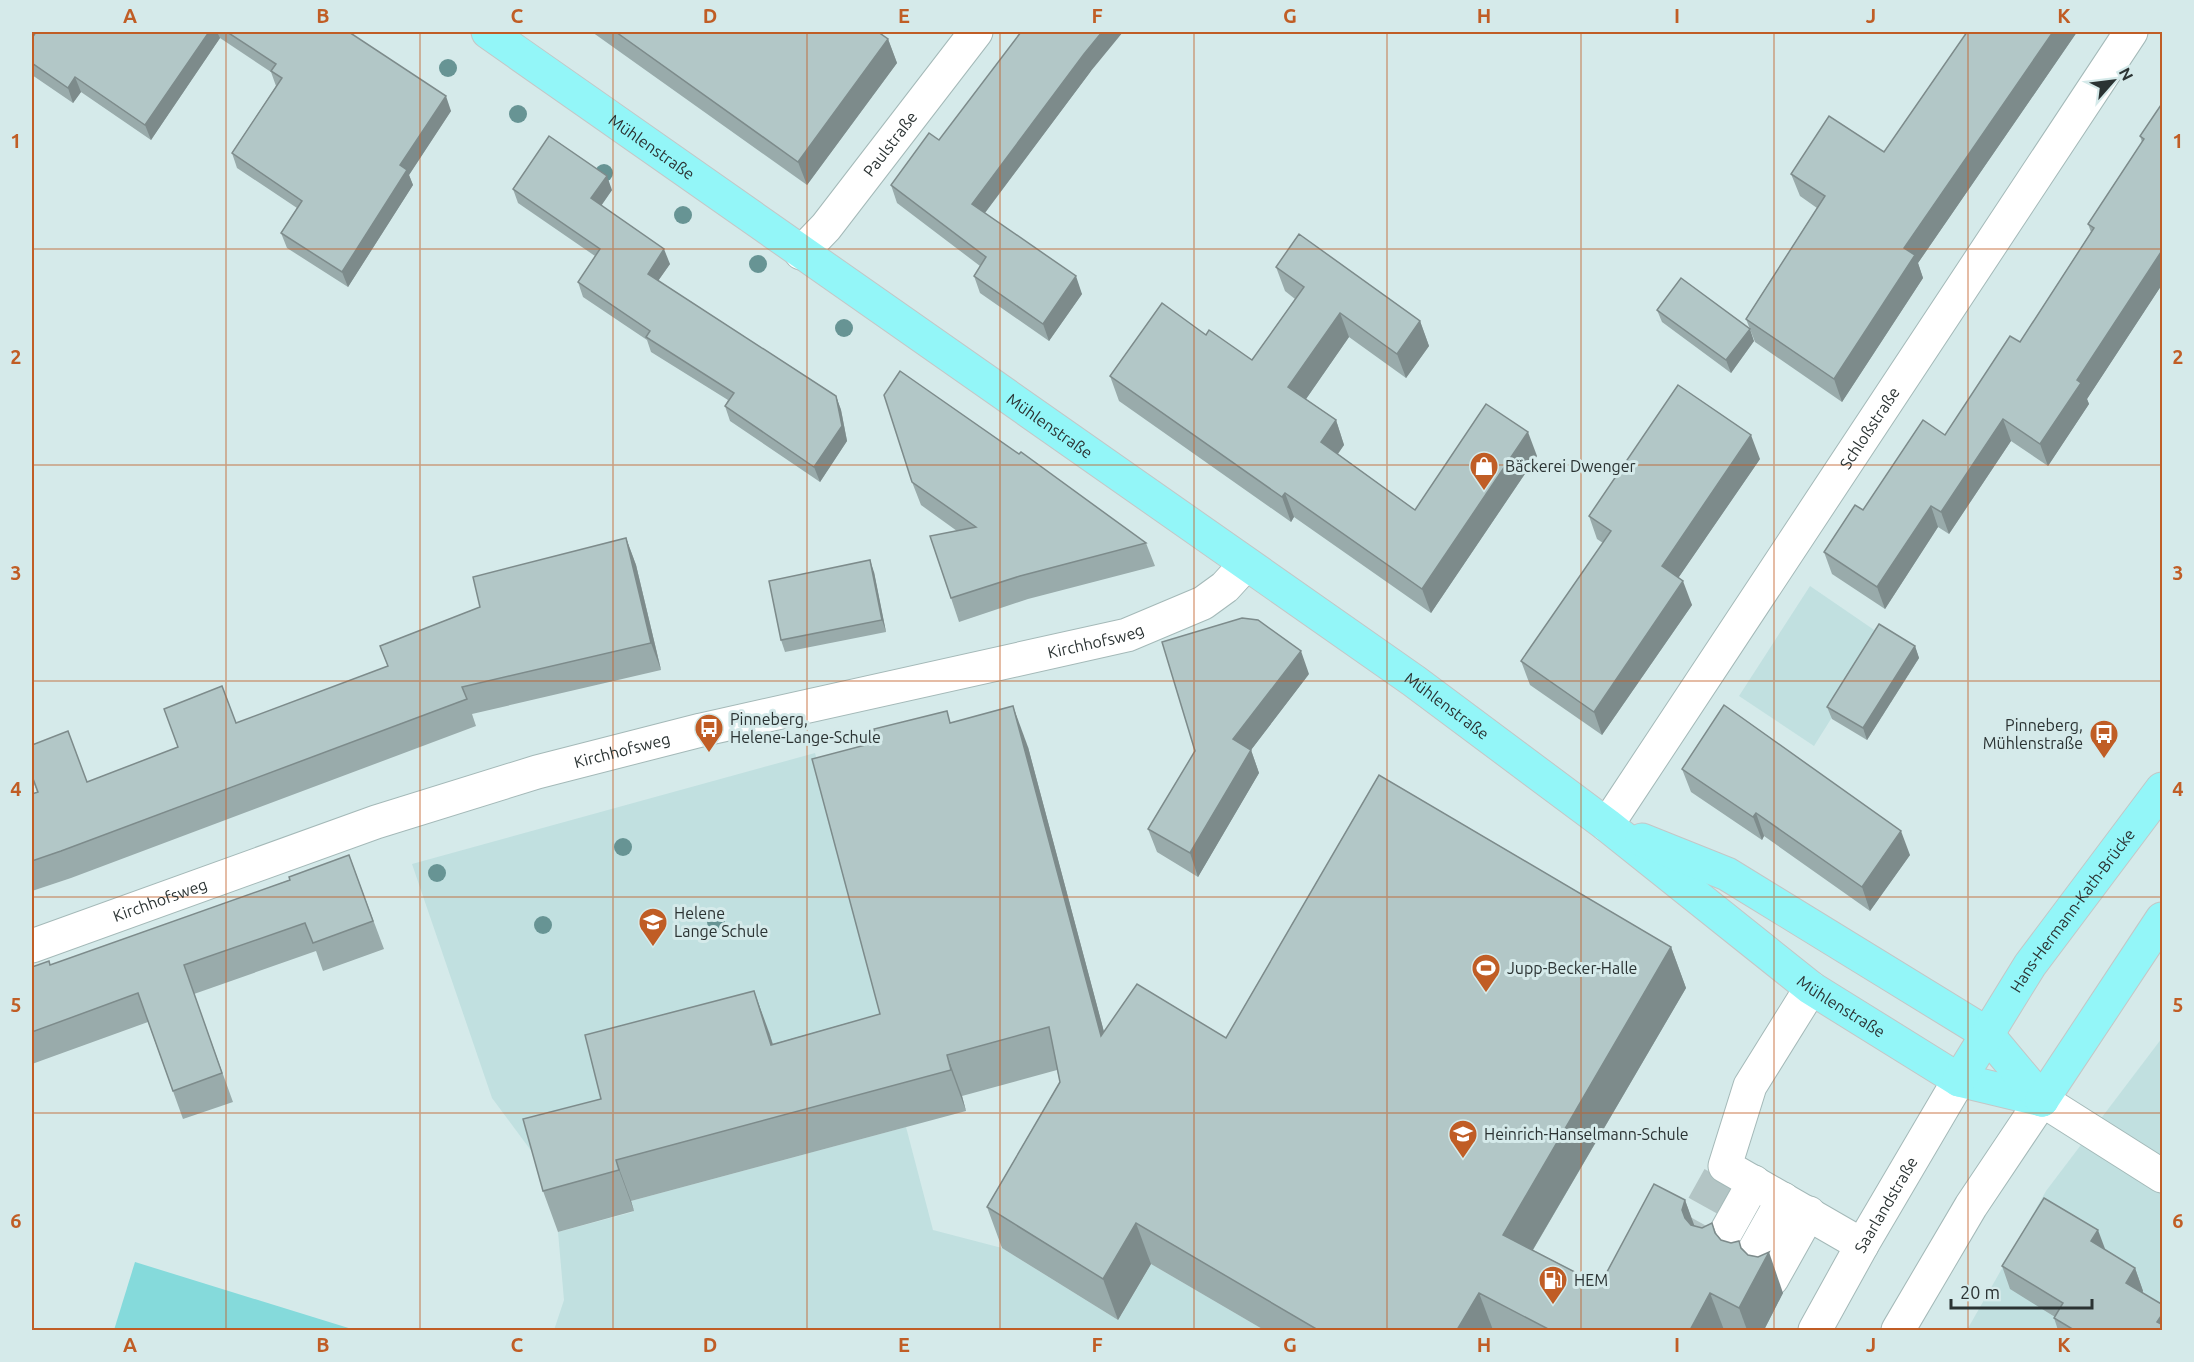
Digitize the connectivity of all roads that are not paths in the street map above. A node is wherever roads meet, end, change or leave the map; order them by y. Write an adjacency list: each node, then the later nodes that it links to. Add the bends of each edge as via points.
1 (488, 32): 4 (main road, Mühlenstraße)
2 (976, 32): 4 (street, Paulstraße)
3 (2131, 32): 7 (street, Schloßstraße)
4 (801, 253): 5 (main road, Mühlenstraße)
5 (1246, 564): 7 (main road, Mühlenstraße, via 1414,681); 9 (street, Kirchhofsweg, via 1203,603 1127,635 711,728 537,772 376,822)
6 (2163, 789): 11 (main road, Hans-Hermann-Kath-Brücke, via 2046,942)
7 (1607, 825): 10 (main road, Mühlenstraße); 11 (main road, Mühlenstraße, via 1727,874)
8 (2163, 919): 13 (main road)
9 (32, 946)
10 (1811, 988): 12 (main road, Mühlenstraße); 15 (street, via 1750,1086 1725,1166)
11 (1986, 1033): 12 (main road, Hans-Hermann-Kath-Brücke); 13 (main road, Mühlenstraße)
12 (1959, 1080): 13 (main road, Mühlenstraße); 17 (street, Saarlandstraße)
13 (2042, 1100): 14 (street, Mühlenstraße); 21 (street, via 1971,1206)
14 (2163, 1176)
15 (1754, 1182): 16 (street); 18 (street)
16 (1796, 1206): 17 (street); 19 (street)
17 (1862, 1245): 20 (street, Saarlandstraße)
18 (1716, 1250)
19 (1759, 1272)
20 (1815, 1330)
21 (1898, 1330)

